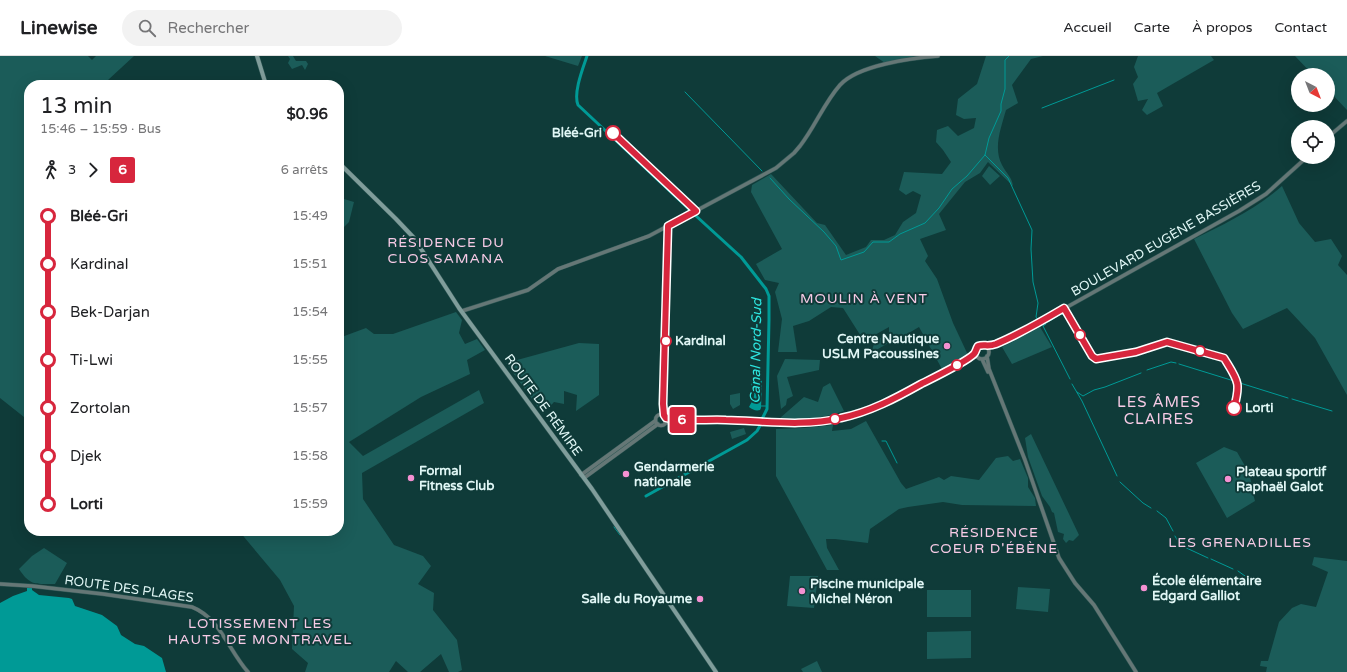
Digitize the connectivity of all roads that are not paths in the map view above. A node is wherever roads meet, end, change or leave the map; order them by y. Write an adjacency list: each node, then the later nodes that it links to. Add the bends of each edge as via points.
1 (257, 56): 3 (main road)
2 (938, 56): 8 (street, via 894,62 852,75 840,85 800,146 782,164)
3 (264, 80)
4 (1347, 121): 5 (street)
5 (1335, 131)
6 (1299, 164): 10 (street, BOULEVARD EUGÈNE BASSIÈRES, via 1254,202 1043,322)
7 (344, 168): 9 (main road, ROUTE DE RÉMIRE, via 408,231)
8 (668, 226): 9 (street, via 649,236 558,269 528,290); 17 (street)
9 (462, 312): 24 (main road, ROUTE DE RÉMIRE)
10 (1007, 339): 11 (street, BOULEVARD EUGÈNE BASSIÈRES); 12 (street, BOULEVARD EUGÈNE BASSIÈRES)
11 (986, 347): 12 (street); 13 (street, via 978,346)
12 (989, 351): 14 (street)
13 (975, 352): 15 (street); 16 (street)
14 (987, 356): 15 (street); 18 (street, via 989,369)
15 (979, 358): 16 (street); 18 (street)
16 (961, 362): 21 (street, via 875,408 842,418 802,423)
17 (663, 404): 19 (street); 20 (street)
18 (1006, 412): 28 (street, via 1059,558 1075,583 1094,605)
19 (658, 414): 20 (street); 22 (street)
20 (665, 416): 21 (street); 23 (street)
21 (678, 420): 23 (street)
22 (656, 423): 23 (street); 24 (street)
23 (666, 423)
24 (582, 476): 27 (main road, ROUTE DE RÉMIRE)
25 (0, 584): 26 (street, ROUTE DES PLAGES, via 185,605 200,610 211,619)
26 (248, 672)
27 (716, 672)
28 (1136, 672)

